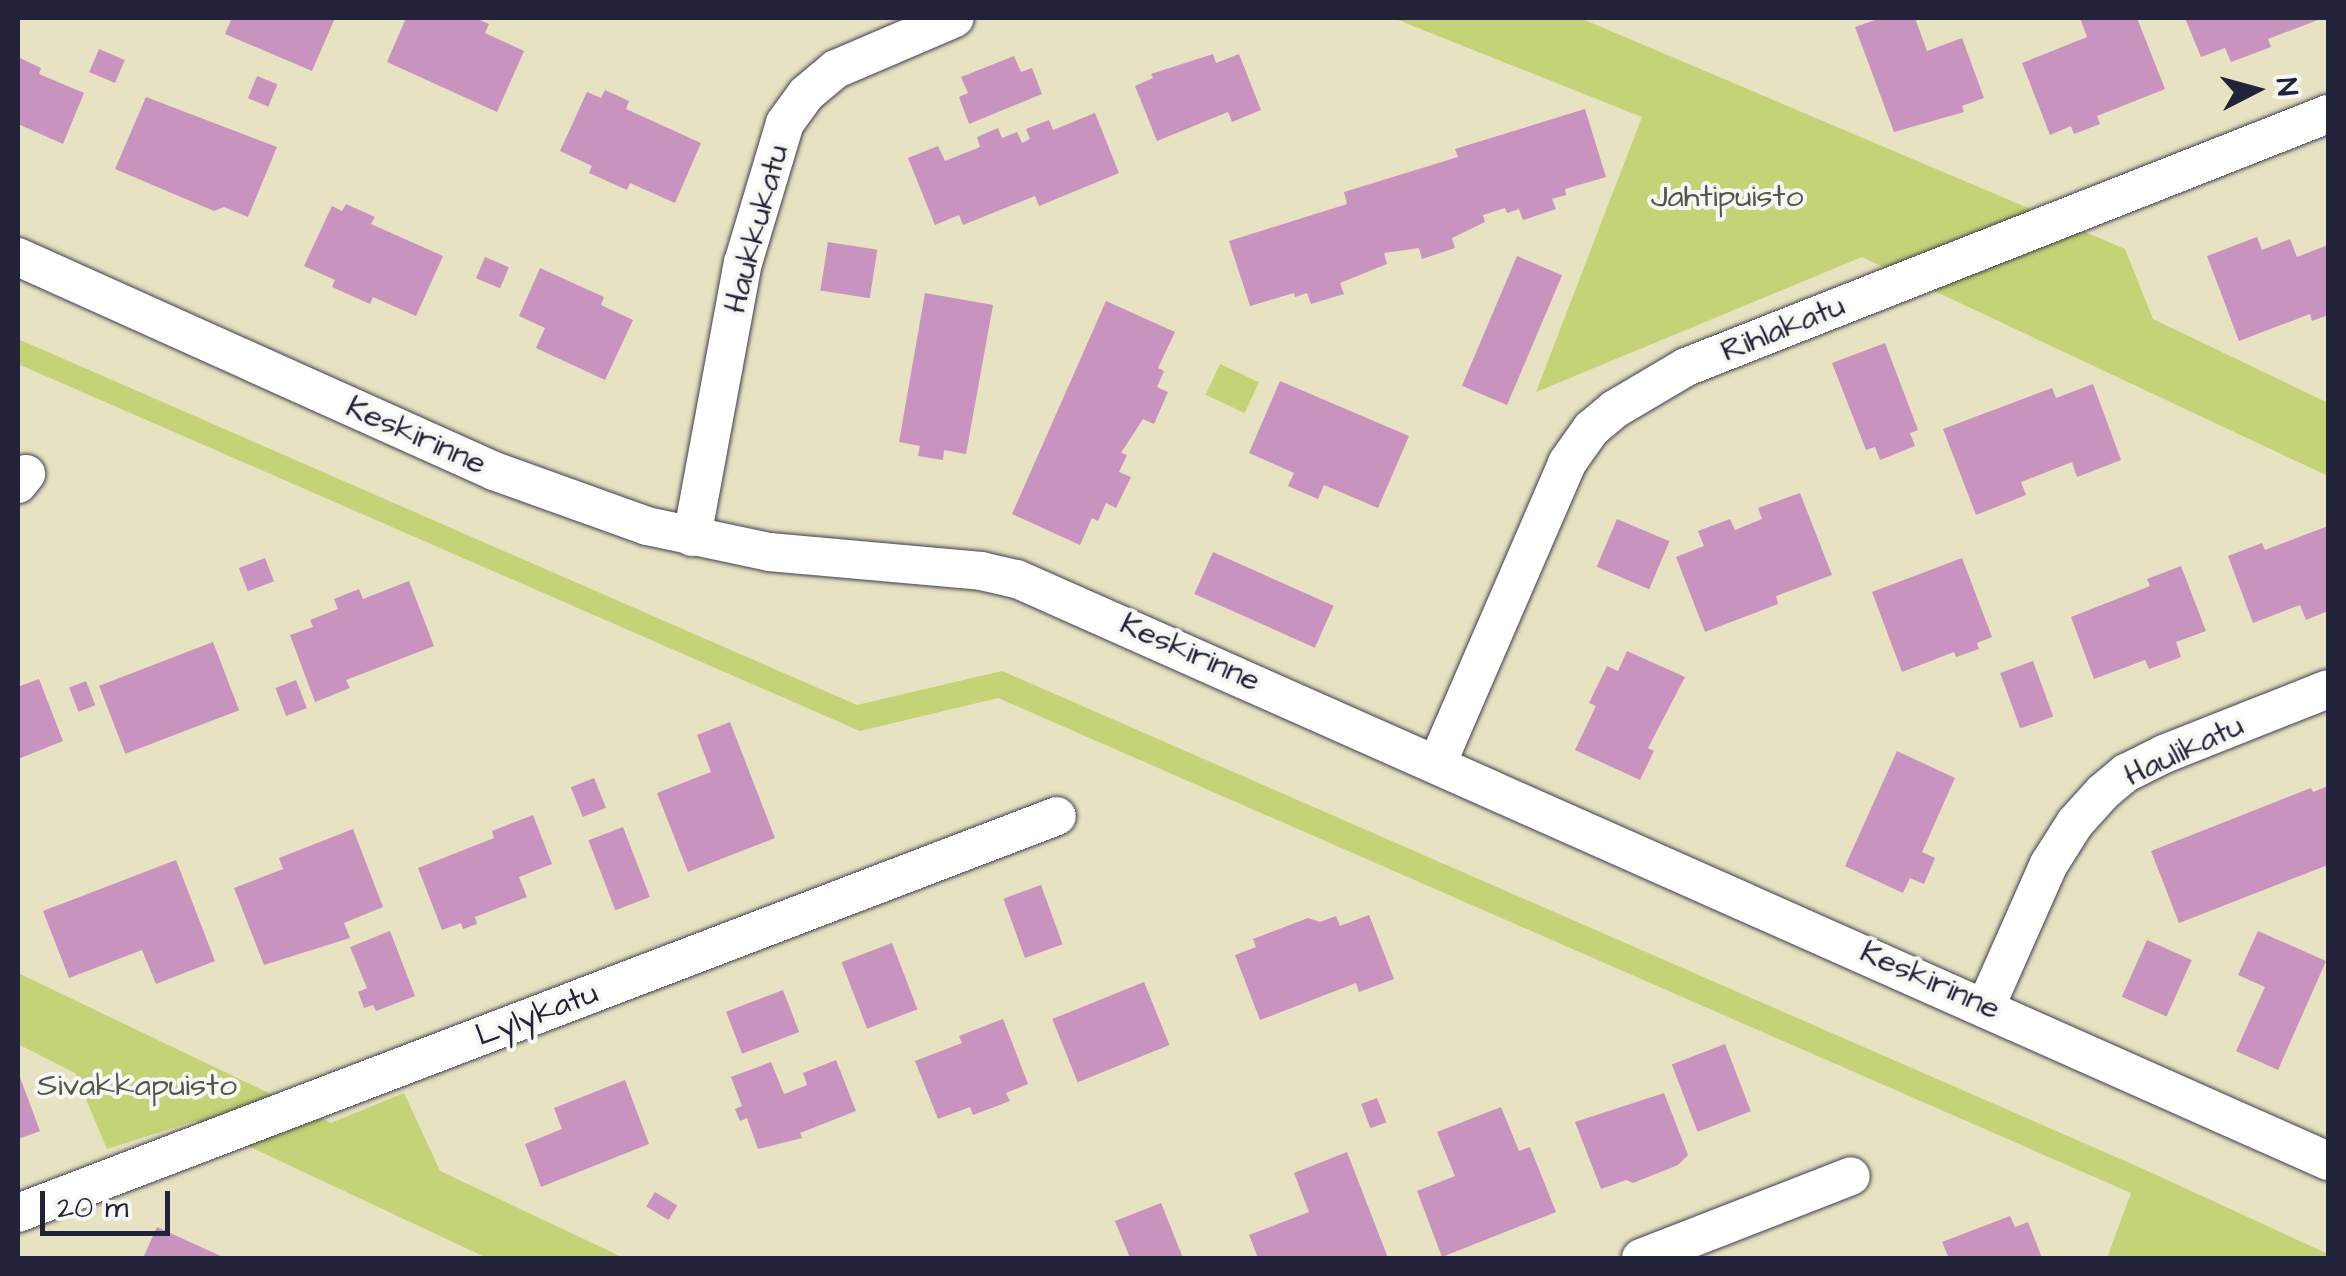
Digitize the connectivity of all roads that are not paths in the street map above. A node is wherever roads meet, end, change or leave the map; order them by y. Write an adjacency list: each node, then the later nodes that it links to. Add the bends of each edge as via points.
1 (955, 18): 4 (street, Haukkukatu, via 836,69 786,122 743,263)
2 (2328, 114): 6 (street, Rihlakatu, via 1686,367 1615,409 1567,463)
3 (18, 257): 4 (street, Keskirinne, via 494,471)
4 (692, 537): 6 (street, Keskirinne, via 1017,580)
5 (2328, 689): 8 (street, Haulikatu, via 2164,754 2103,792 2049,864)
6 (1438, 764): 8 (street, Keskirinne)
7 (1056, 816): 11 (street, Lylykatu)
8 (1986, 1006): 9 (street, Keskirinne)
9 (2328, 1161)
10 (1851, 1176): 12 (street)
11 (18, 1213)
12 (1641, 1258)

